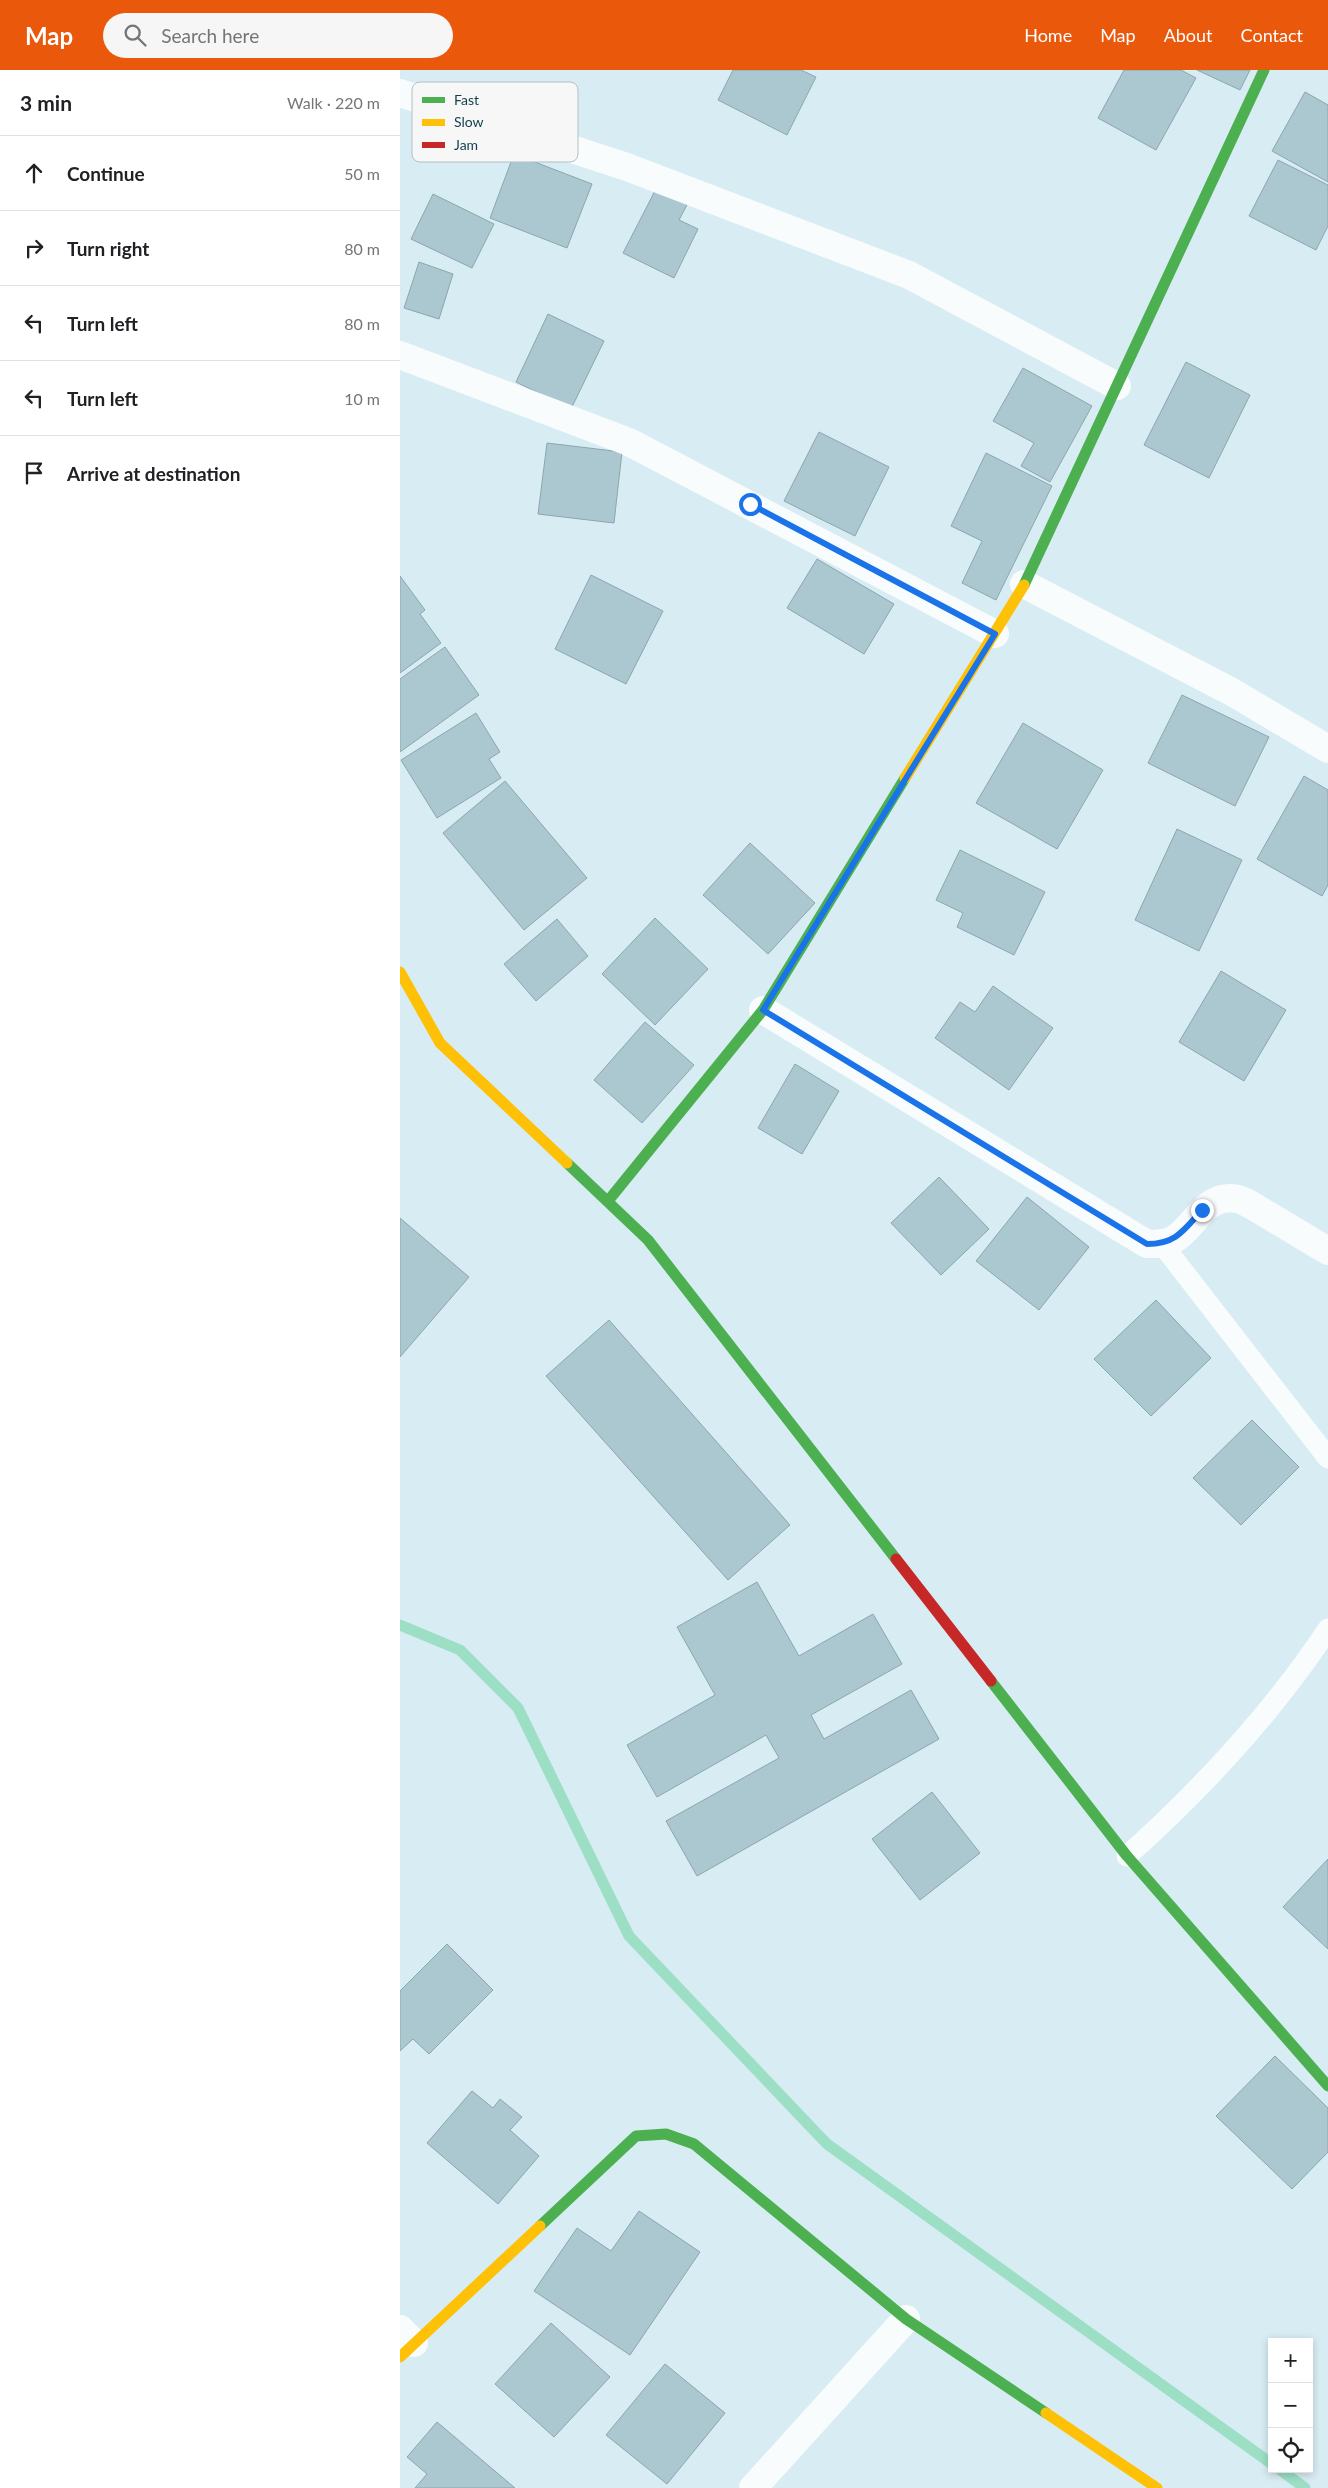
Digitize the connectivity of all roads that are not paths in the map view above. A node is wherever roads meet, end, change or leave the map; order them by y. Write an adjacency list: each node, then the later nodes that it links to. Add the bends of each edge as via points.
1 (1264, 70): 6 (street)
2 (400, 93): 3 (street)
3 (412, 97)
4 (578, 151): 6 (street, via 909,275)
5 (400, 355): 8 (street, via 629,442)
6 (1118, 386): 7 (street)
7 (1024, 584): 8 (street); 9 (street, via 1232,692)
8 (995, 634): 11 (street)
9 (1328, 749)
10 (400, 972): 12 (street, via 440,1042)
11 (763, 1010): 12 (street); 13 (street, via 1129,1234 1147,1244)
12 (608, 1201): 17 (street, via 648,1240)
13 (1162, 1244): 14 (street, via 1174,1239 1213,1202 1226,1198 1252,1206); 15 (lane)
14 (1328, 1250)
15 (1328, 1458)
16 (1328, 1629): 17 (lane, via 1255,1728 1174,1814)
17 (1127, 1856): 18 (street)
18 (1328, 2086)
19 (906, 2320): 20 (street, via 694,2144 680,2136 650,2132 636,2136); 21 (street); 22 (street)
20 (405, 2343)
21 (753, 2488)
22 (1157, 2488)

